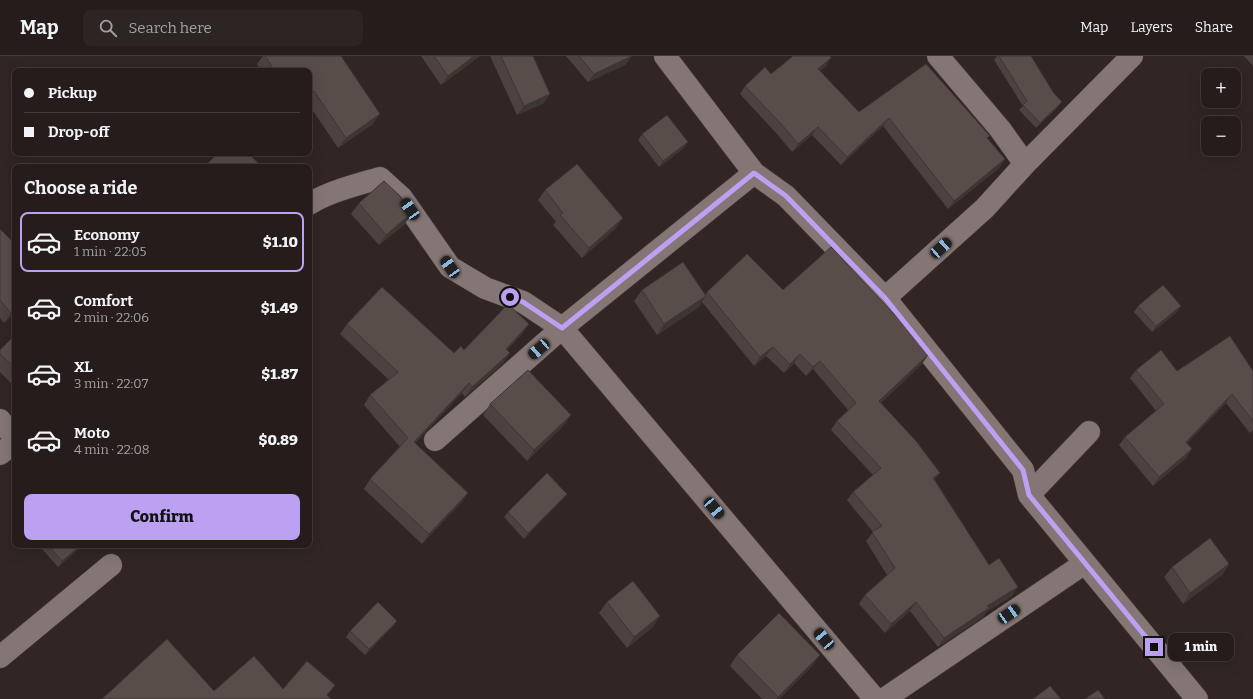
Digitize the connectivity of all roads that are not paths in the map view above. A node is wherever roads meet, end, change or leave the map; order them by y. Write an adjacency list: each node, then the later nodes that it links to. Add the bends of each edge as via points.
1 (665, 56): 5 (street)
2 (938, 56): 4 (street)
3 (1132, 56): 4 (street)
4 (1026, 164): 7 (street, via 985,208)
5 (754, 173): 7 (street, via 786,196); 8 (street)
6 (312, 202): 8 (street, via 347,187 380,178 402,198 450,267 485,288 523,302)
7 (885, 298): 15 (street, via 1023,470)
8 (562, 328): 12 (street); 19 (street)
9 (0, 420): 11 (street)
10 (1089, 432): 15 (street)
11 (12, 434)
12 (435, 440)
13 (12, 444): 14 (street)
14 (0, 454)
15 (1029, 495): 16 (street)
16 (1085, 563): 20 (street); 21 (street)
17 (111, 565): 18 (street)
18 (0, 657)
19 (875, 699)
20 (884, 699)
21 (1197, 699)

